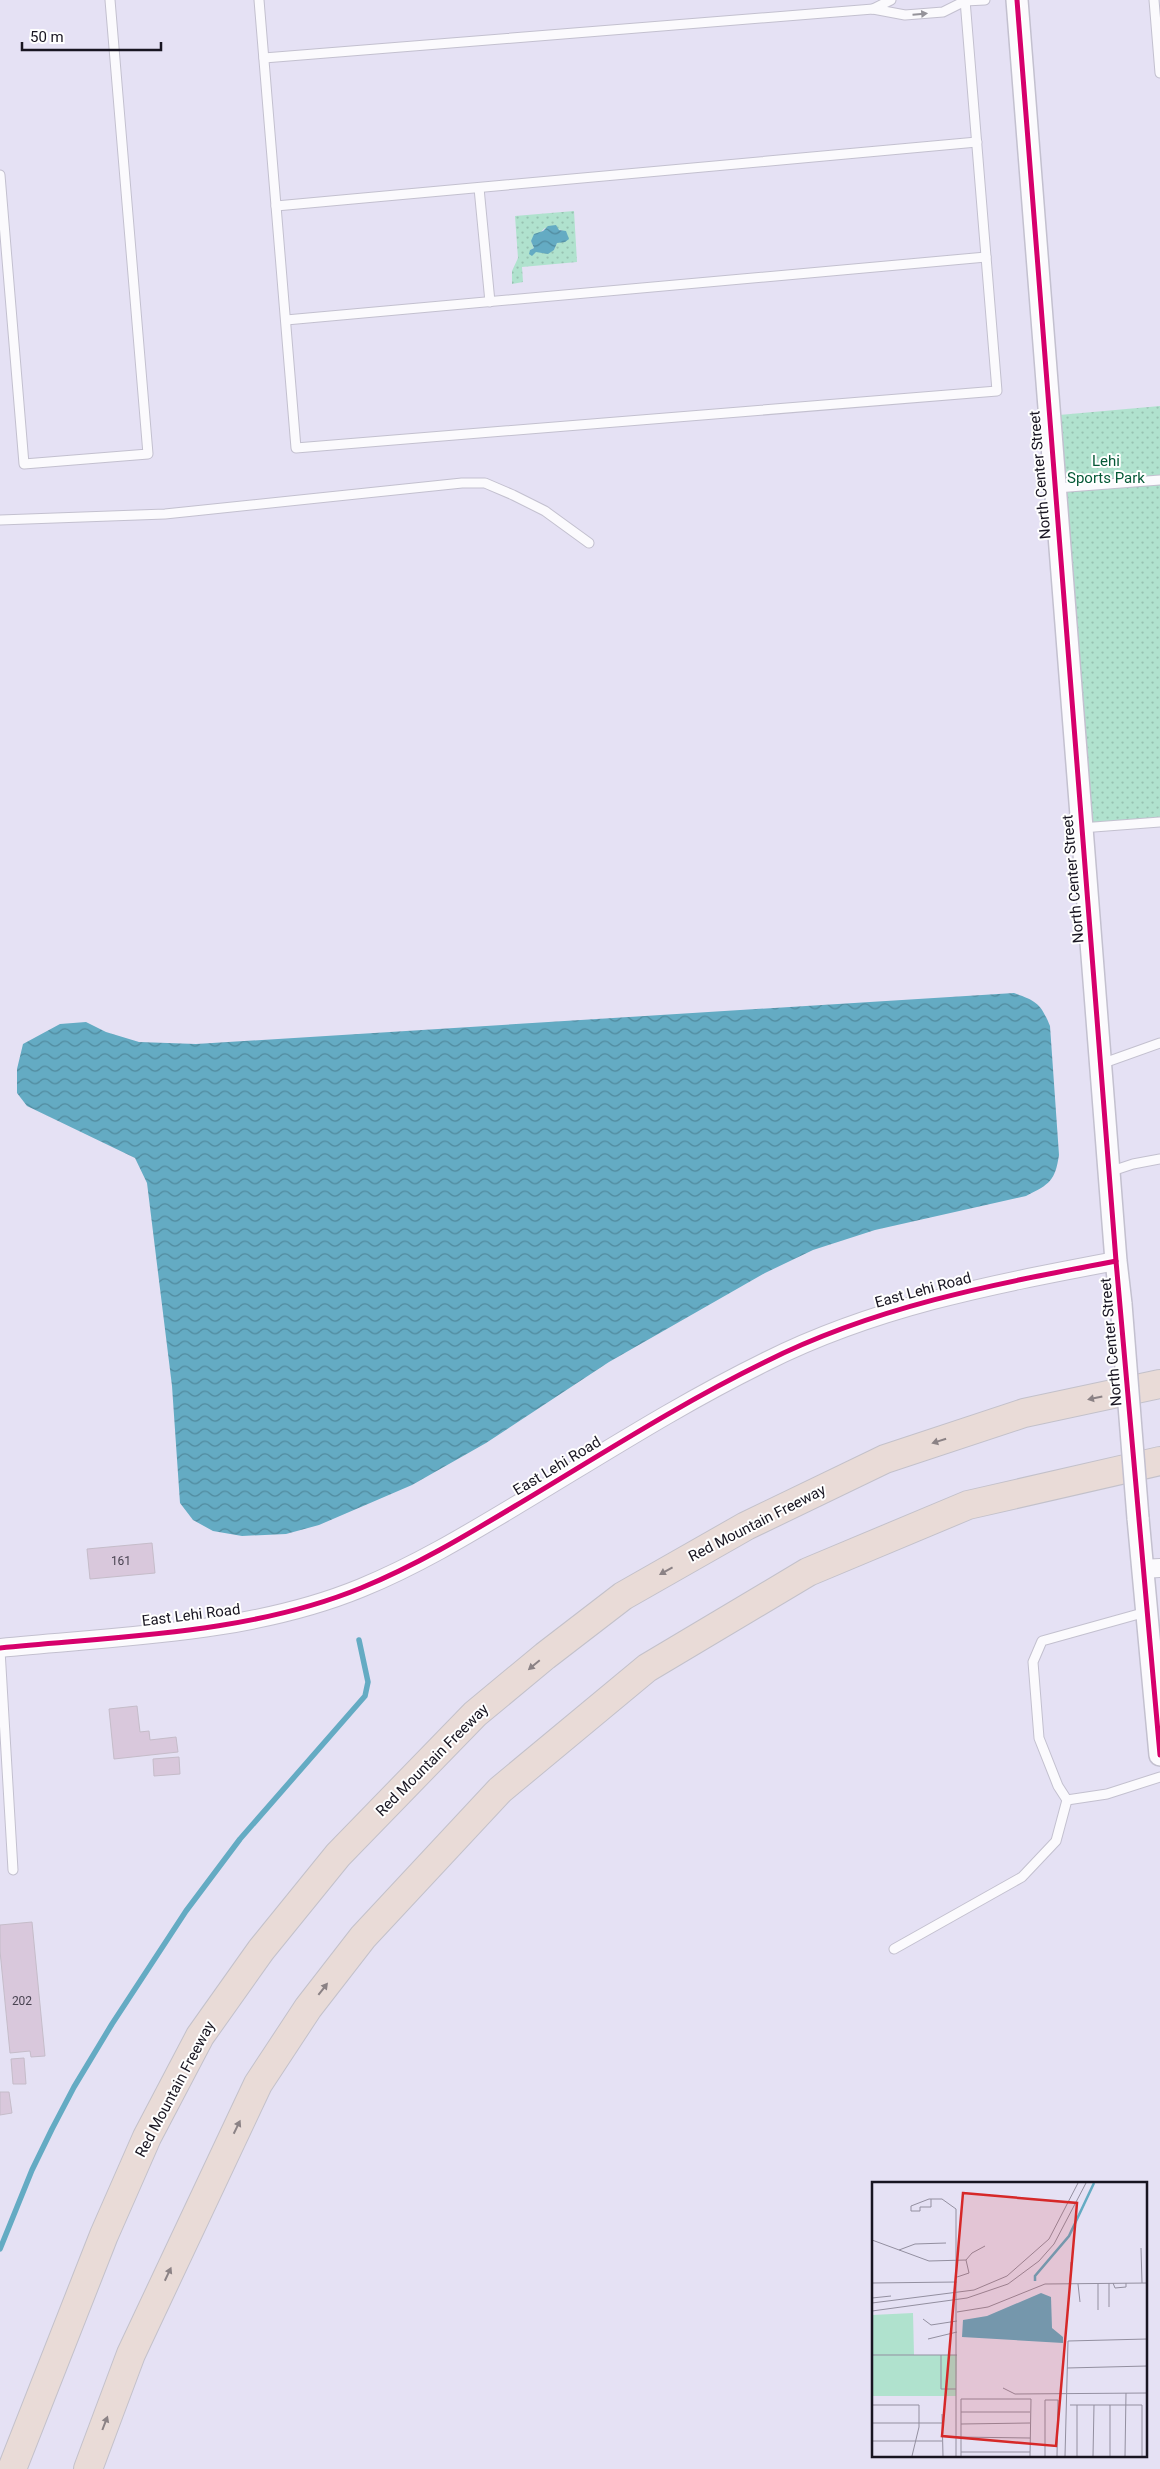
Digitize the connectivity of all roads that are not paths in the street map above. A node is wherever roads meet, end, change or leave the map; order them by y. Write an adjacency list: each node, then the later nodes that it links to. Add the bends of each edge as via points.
1 (110, 0): 12 (lane, via 148,454 24,464)
2 (259, 0): 9 (lane)
3 (891, 0): 8 (lane)
4 (964, 0): 5 (lane); 8 (lane, one-way to 4, via 905,16 943,12); 11 (lane)
5 (985, 0)
6 (1017, 0): 19 (street, North Center Street)
7 (1154, 0): 10 (lane)
8 (873, 9): 9 (lane)
9 (264, 58): 14 (lane)
10 (1160, 73)
11 (977, 142): 13 (lane); 15 (lane)
12 (0, 176)
13 (479, 188): 14 (lane); 16 (lane)
14 (276, 206): 17 (lane)
15 (986, 257): 16 (lane); 17 (lane, via 997,391 296,448)
16 (490, 302): 17 (lane)
17 (286, 320)
18 (1160, 480): 19 (lane)
19 (1054, 488): 23 (street, North Center Street)
20 (0, 520): 21 (lane, via 165,514 486,483 545,511)
21 (589, 543)
22 (1160, 822): 23 (lane)
23 (1081, 828): 25 (street, North Center Street)
24 (1160, 1043): 25 (lane)
25 (1100, 1065): 27 (street, North Center Street)
26 (1160, 1159): 27 (lane)
27 (1109, 1172): 28 (street, North Center Street)
28 (1116, 1260): 31 (street, North Center Street, bridge, via 1138,1518); 33 (street, East Lehi Road, via 974,1288 855,1322 804,1343 664,1418 435,1554 359,1589 251,1620)
29 (1160, 1384): 39 (highway, Red Mountain Freeway, one-way to 39, via 1024,1413 885,1459 746,1526 623,1596 475,1714 338,1855 261,1950 200,2036 147,2137 104,2235)
30 (1160, 1461): 40 (highway, one-way to 30, via 131,2354 258,2084 308,2008 363,1937 500,1790 647,1668 808,1572 968,1505)
31 (1151, 1569): 32 (street, North Center Street)
32 (1146, 1612): 34 (street, North Center Street); 36 (lane, via 1042,1641 1033,1662 1039,1738)
33 (0, 1649): 37 (lane)
34 (1160, 1755)
35 (1160, 1777): 36 (lane, via 1107,1794)
36 (1067, 1800): 38 (lane, via 1056,1841 1022,1876)
37 (13, 1870)
38 (894, 1949)
39 (12, 2469)
40 (88, 2469)

